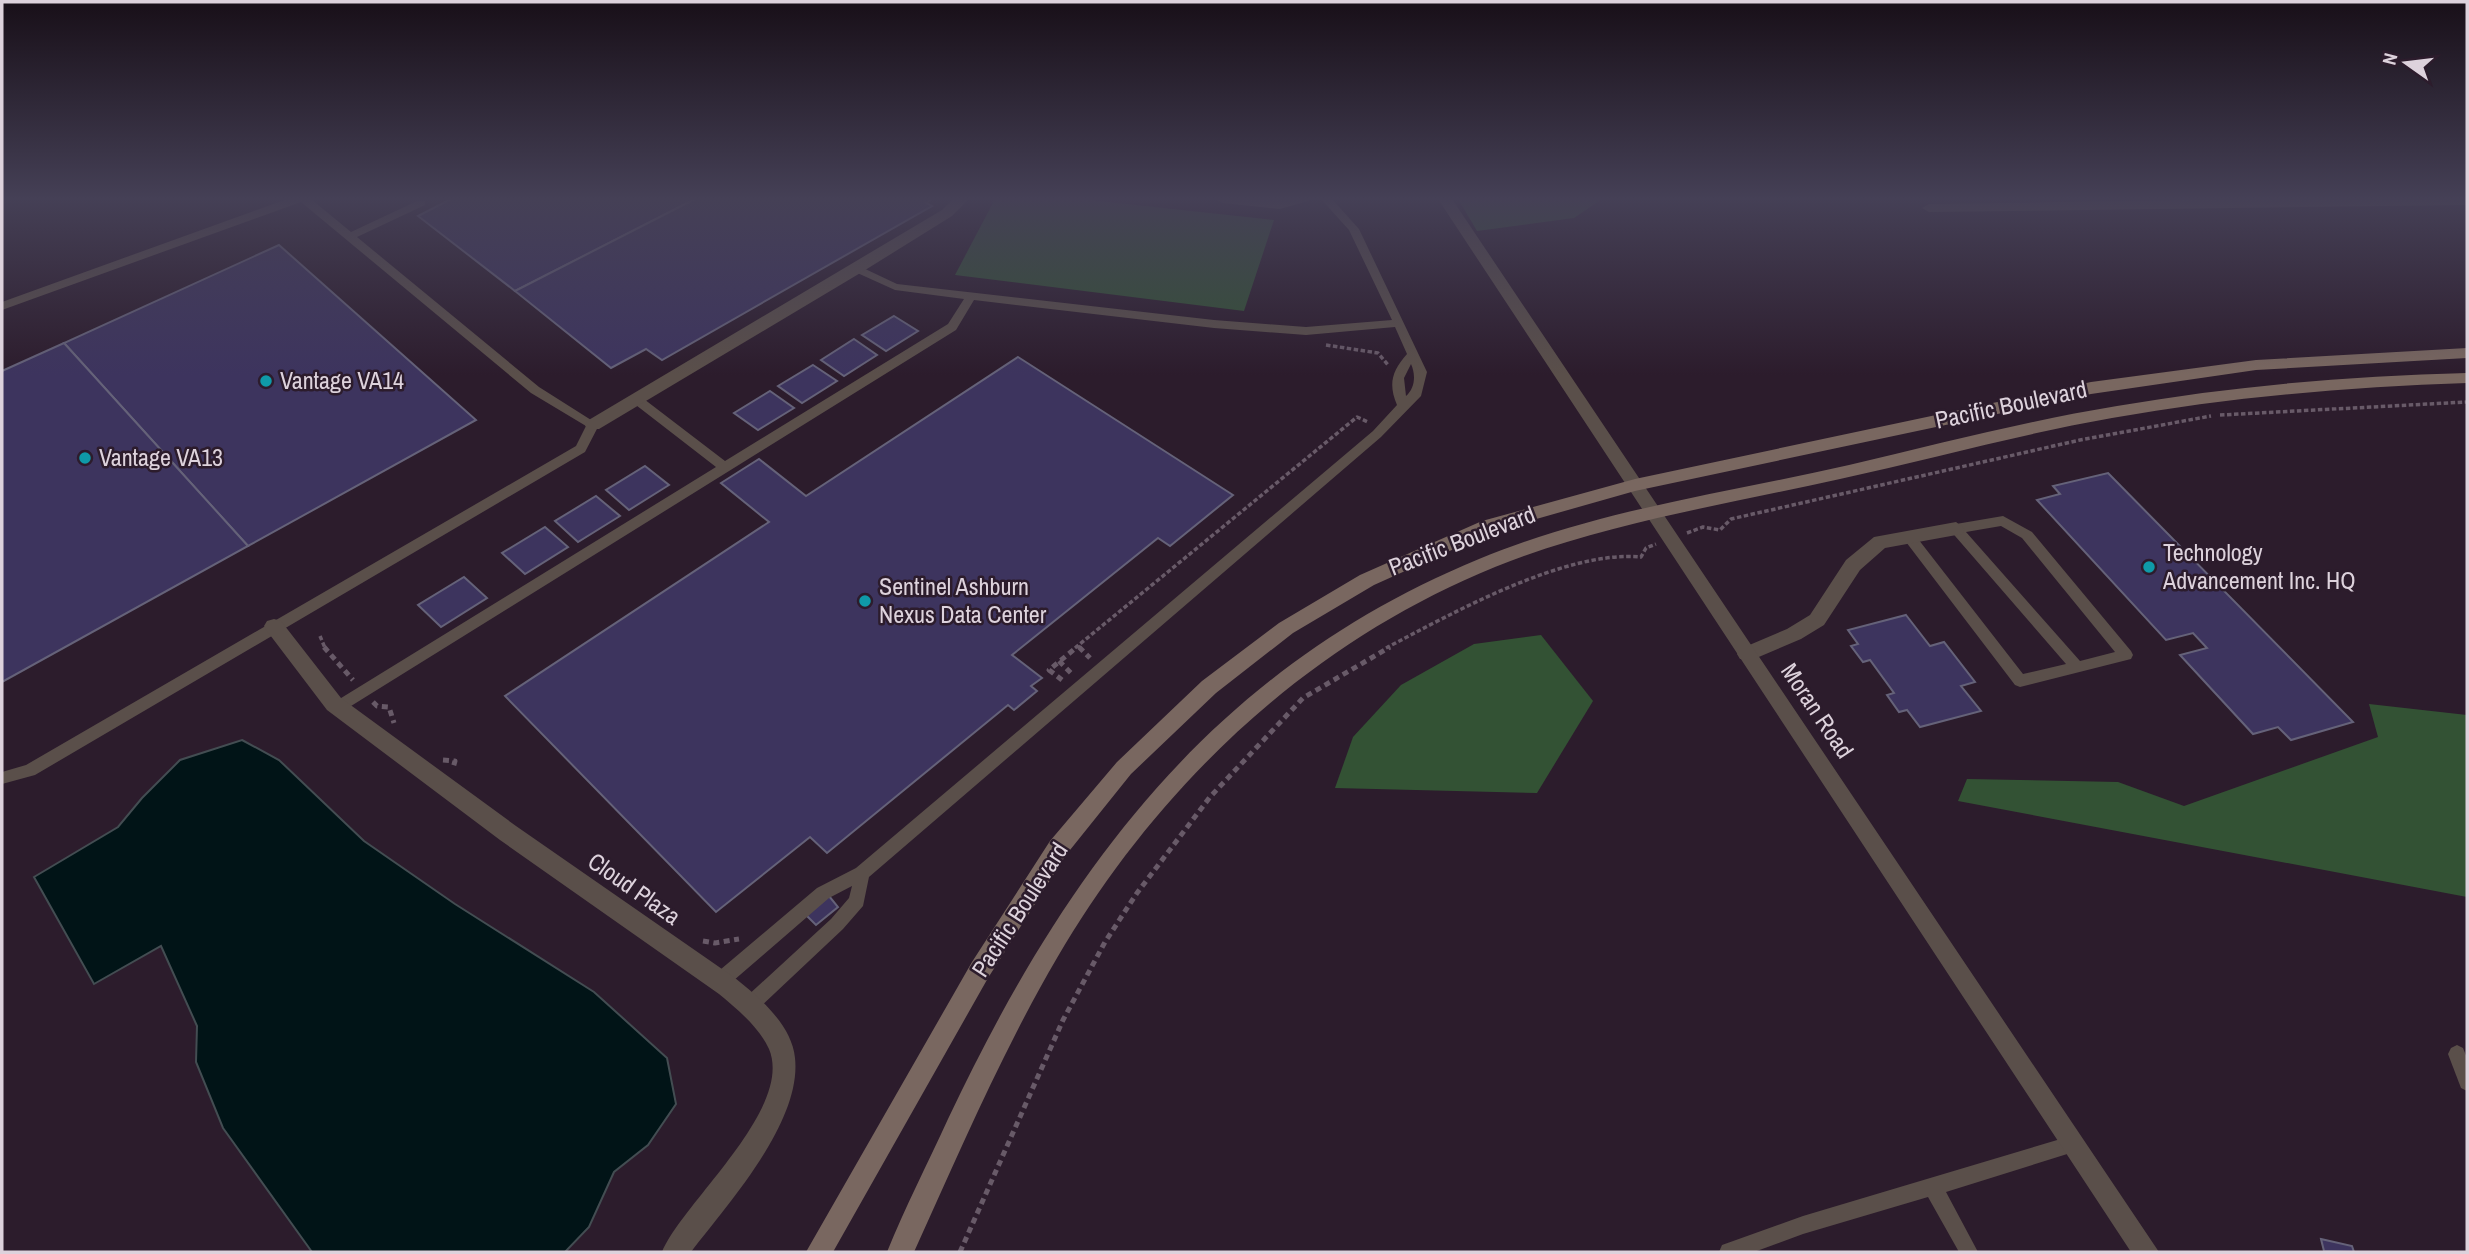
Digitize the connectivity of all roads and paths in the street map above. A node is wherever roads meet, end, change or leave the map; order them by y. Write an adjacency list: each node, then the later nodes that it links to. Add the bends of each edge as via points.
1 (137, 258): 8 (lane)
2 (374, 258): 19 (lane, via 535,390)
3 (876, 258): 6 (street)
4 (1368, 258): 9 (lane)
5 (1483, 258): 21 (street, Moran Road)
6 (857, 269): 7 (lane, via 895,287); 15 (street)
7 (971, 296): 9 (lane, via 1306,331); 20 (lane, via 952,327)
8 (2, 306)
9 (1399, 323): 12 (lane)
10 (1313, 344): 13 (path, via 1378,353 1389,366)
11 (2467, 353): 21 (main road, Pacific Boulevard, via 2256,365 2091,388)
12 (1412, 356): 17 (lane, via 1396,381); 17 (lane, via 1421,372 1419,384 1417,393)
13 (1387, 374)
14 (2467, 377): 22 (main road, Pacific Boulevard, via 2240,395 2064,422)
15 (636, 399): 19 (street); 20 (lane)
16 (2467, 402): 25 (path, via 2216,415 2080,440 1731,519 1720,530 1703,527)
17 (1403, 404): 37 (lane, via 1401,412 1377,435)
18 (1377, 415): 30 (path, via 1371,424 1357,417 1049,670 1062,680)
19 (593, 425): 26 (lane, via 581,449)
20 (723, 466): 31 (lane)
21 (1635, 485): 22 (street, Moran Road); 47 (main road, Pacific Boulevard, via 1488,526 1367,580 1275,636 1165,727 1116,778 1033,884)
22 (1654, 515): 25 (street, Moran Road); 48 (main road, Pacific Boulevard, via 1577,532 1427,589 1328,646 1224,727 1135,824 1065,924 1008,1024)
23 (1956, 529): 24 (street); 29 (lane); 29 (lane, via 2003,521 2027,536 2126,655)
24 (1910, 538): 28 (street, via 1880,542 1862,554 1817,620); 29 (lane, via 2020,681)
25 (1670, 539): 28 (street, Moran Road); 49 (path, via 1646,548 1640,556 1620,555 1574,565 1500,592 1344,671 1303,698 1203,806 1105,943 1063,1020)
26 (274, 626): 32 (street, Cloud Plaza); 36 (lane, via 30,770)
27 (320, 636): 31 (path, via 323,646)
28 (1747, 653): 44 (street, Moran Road)
29 (2077, 667)
30 (1052, 688)
31 (363, 691): 32 (lane); 33 (path, via 377,706 389,707 392,722)
32 (338, 707): 40 (street, Cloud Plaza)
33 (402, 730)
34 (438, 757): 35 (path, via 454,761 453,768)
35 (464, 776)
36 (2, 778)
37 (863, 873): 40 (lane, via 823,893); 41 (lane, via 857,901)
38 (745, 936): 39 (path, via 715,943)
39 (693, 939)
40 (720, 981): 41 (street, Cloud Plaza)
41 (751, 1004): 46 (street, Cloud Plaza, via 783,1056 779,1099 748,1153)
42 (2457, 1054): 43 (lane)
43 (2467, 1082)
44 (2074, 1144): 45 (lane); 52 (street, Moran Road)
45 (1934, 1189): 50 (lane, via 1803,1225); 51 (lane)
46 (674, 1252)
47 (819, 1252)
48 (900, 1252)
49 (960, 1252)
50 (1729, 1252)
51 (1969, 1252)
52 (2146, 1252)

